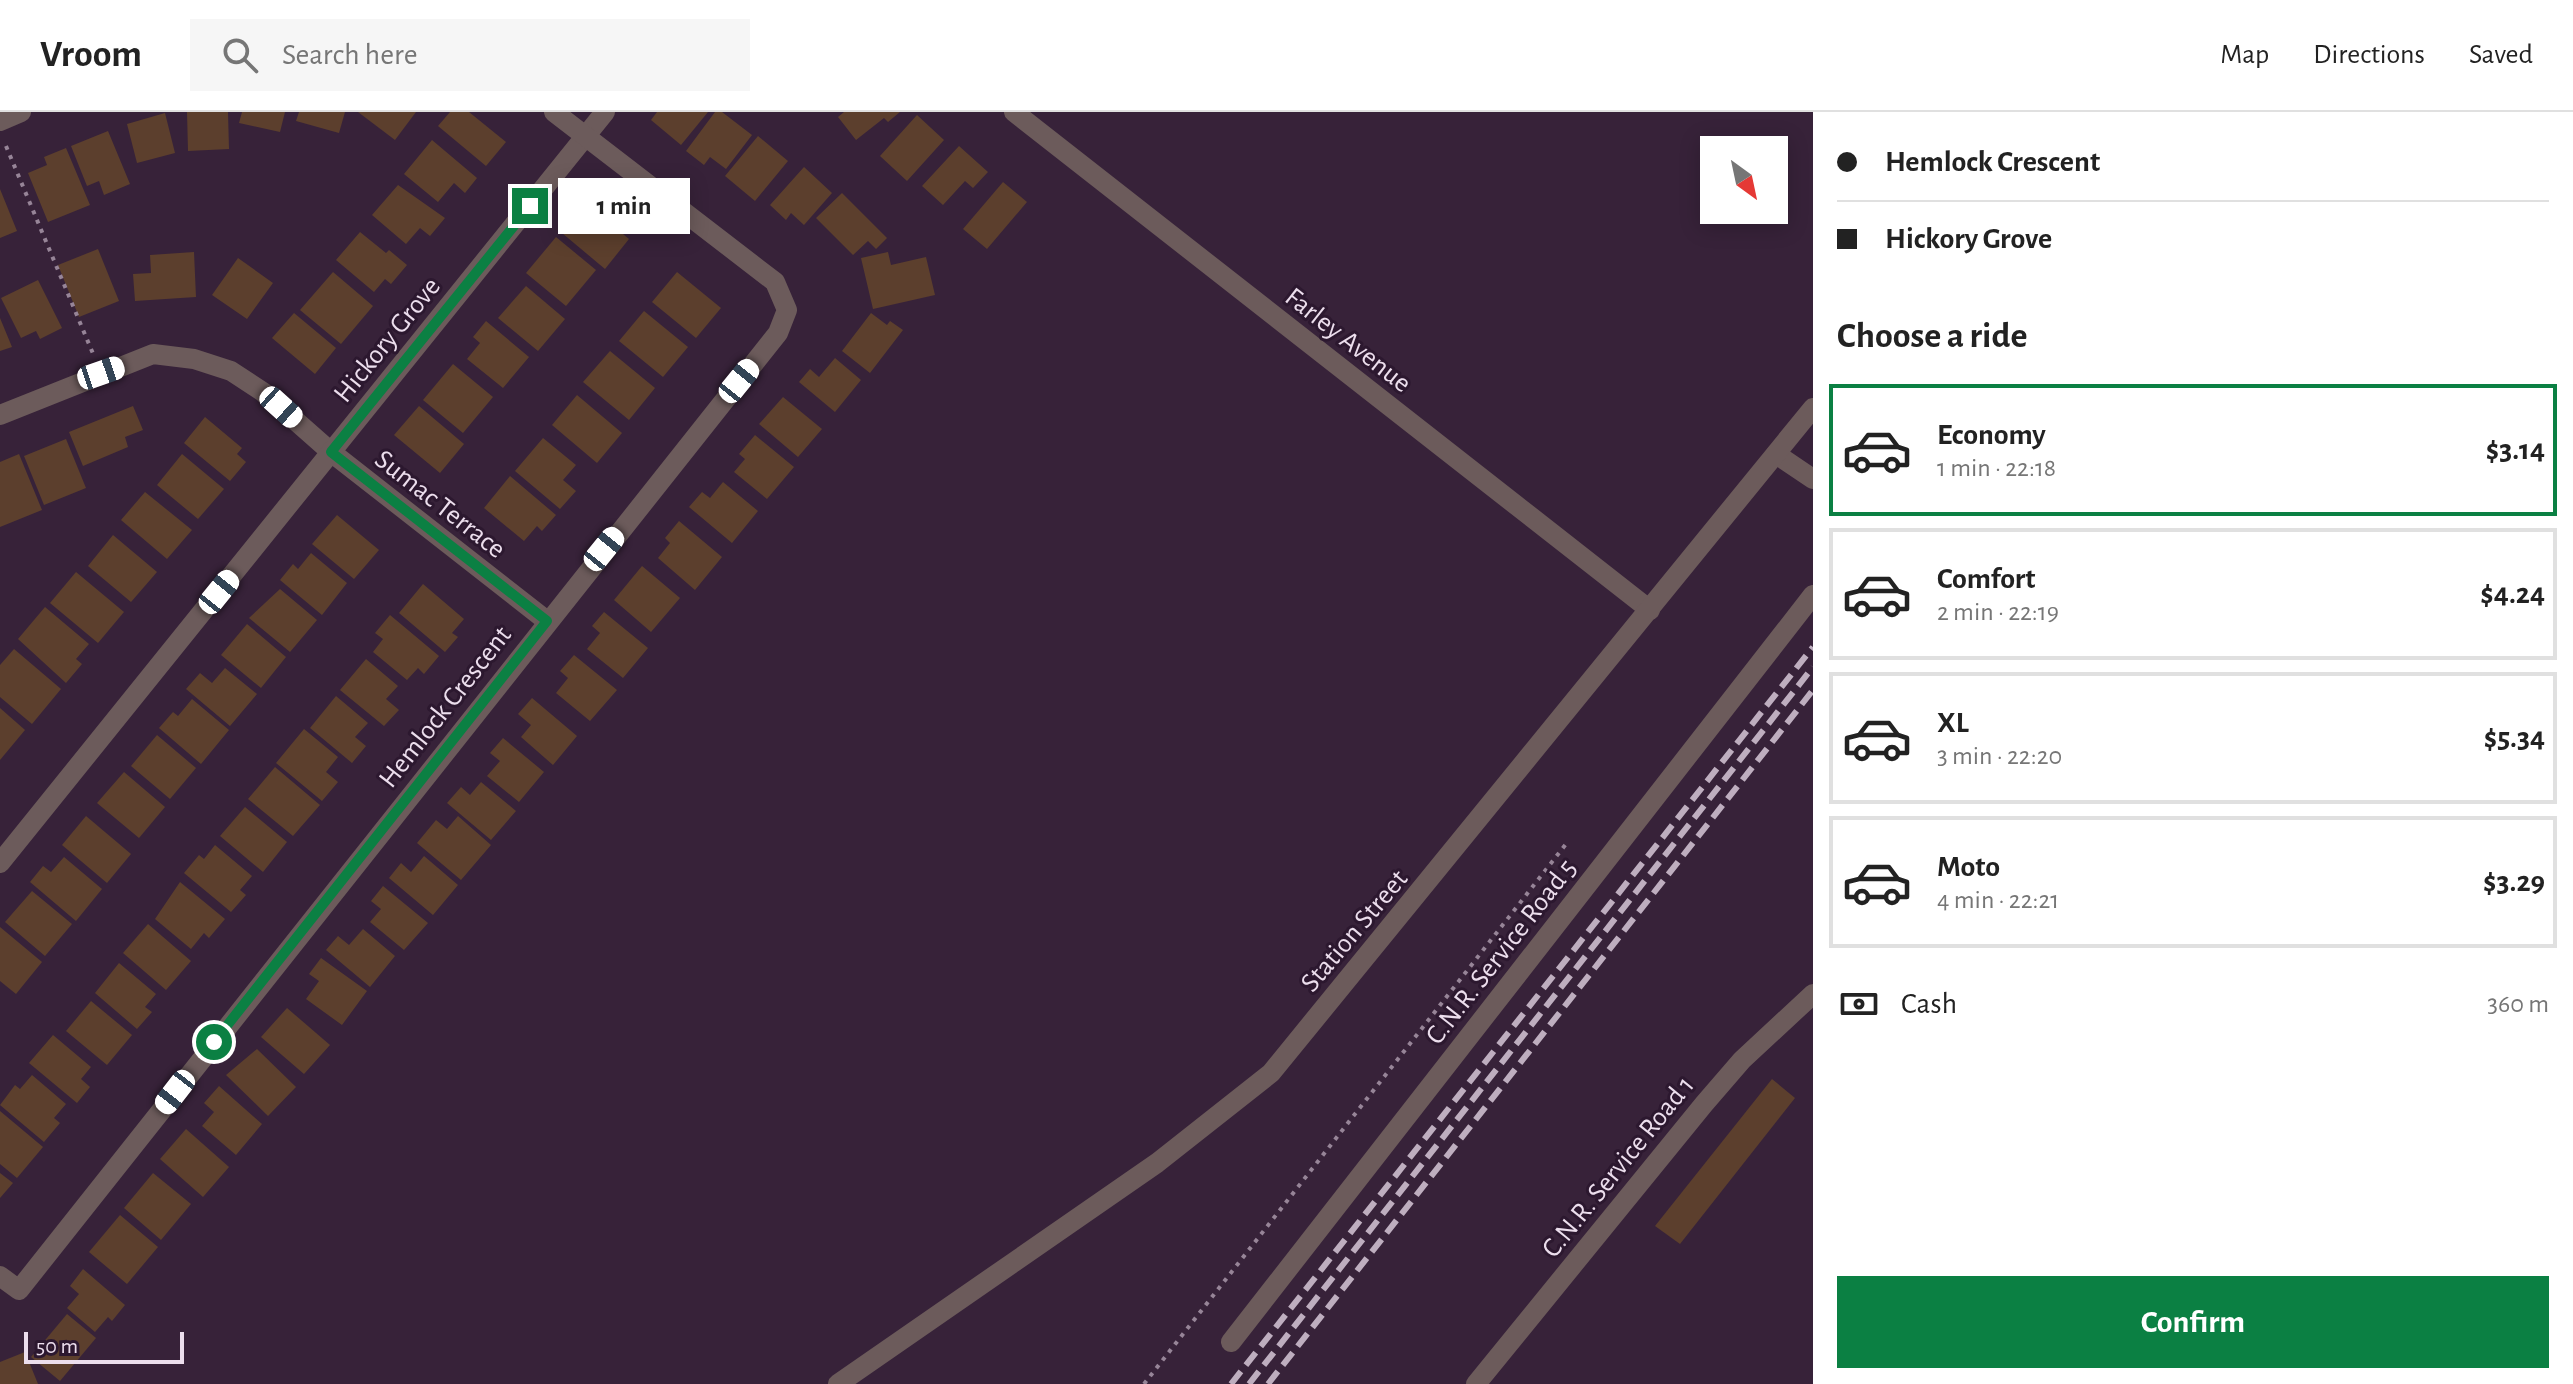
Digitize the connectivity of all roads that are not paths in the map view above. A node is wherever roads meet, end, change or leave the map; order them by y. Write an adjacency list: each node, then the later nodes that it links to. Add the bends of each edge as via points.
1 (21, 112): 5 (street)
2 (554, 112): 6 (street, Hemlock Crescent)
3 (605, 112): 6 (street, Hickory Grove)
4 (1014, 112): 13 (street, Farley Avenue)
5 (0, 121)
6 (584, 138): 9 (street, Hickory Grove); 14 (street, Hemlock Crescent, via 775,282 787,310 778,333)
7 (1813, 408): 10 (street, Station Street)
8 (0, 415): 9 (street, Sumac Terrace, via 153,354 231,371)
9 (331, 452): 14 (street, Sumac Terrace); 15 (street, Hickory Grove)
10 (1776, 454): 11 (street); 13 (street, Station Street)
11 (1813, 479)
12 (1813, 595): 18 (street, C.N.R. Service Road 5)
13 (1650, 610): 19 (street, Station Street, via 1271,1073 1157,1163)
14 (547, 621): 17 (street, Hemlock Crescent, via 19,1290)
15 (0, 863)
16 (1813, 994): 20 (street, C.N.R. Service Road 1, via 1713,1093)
17 (0, 1276)
18 (1231, 1342)
19 (838, 1384)
20 (1476, 1384)

